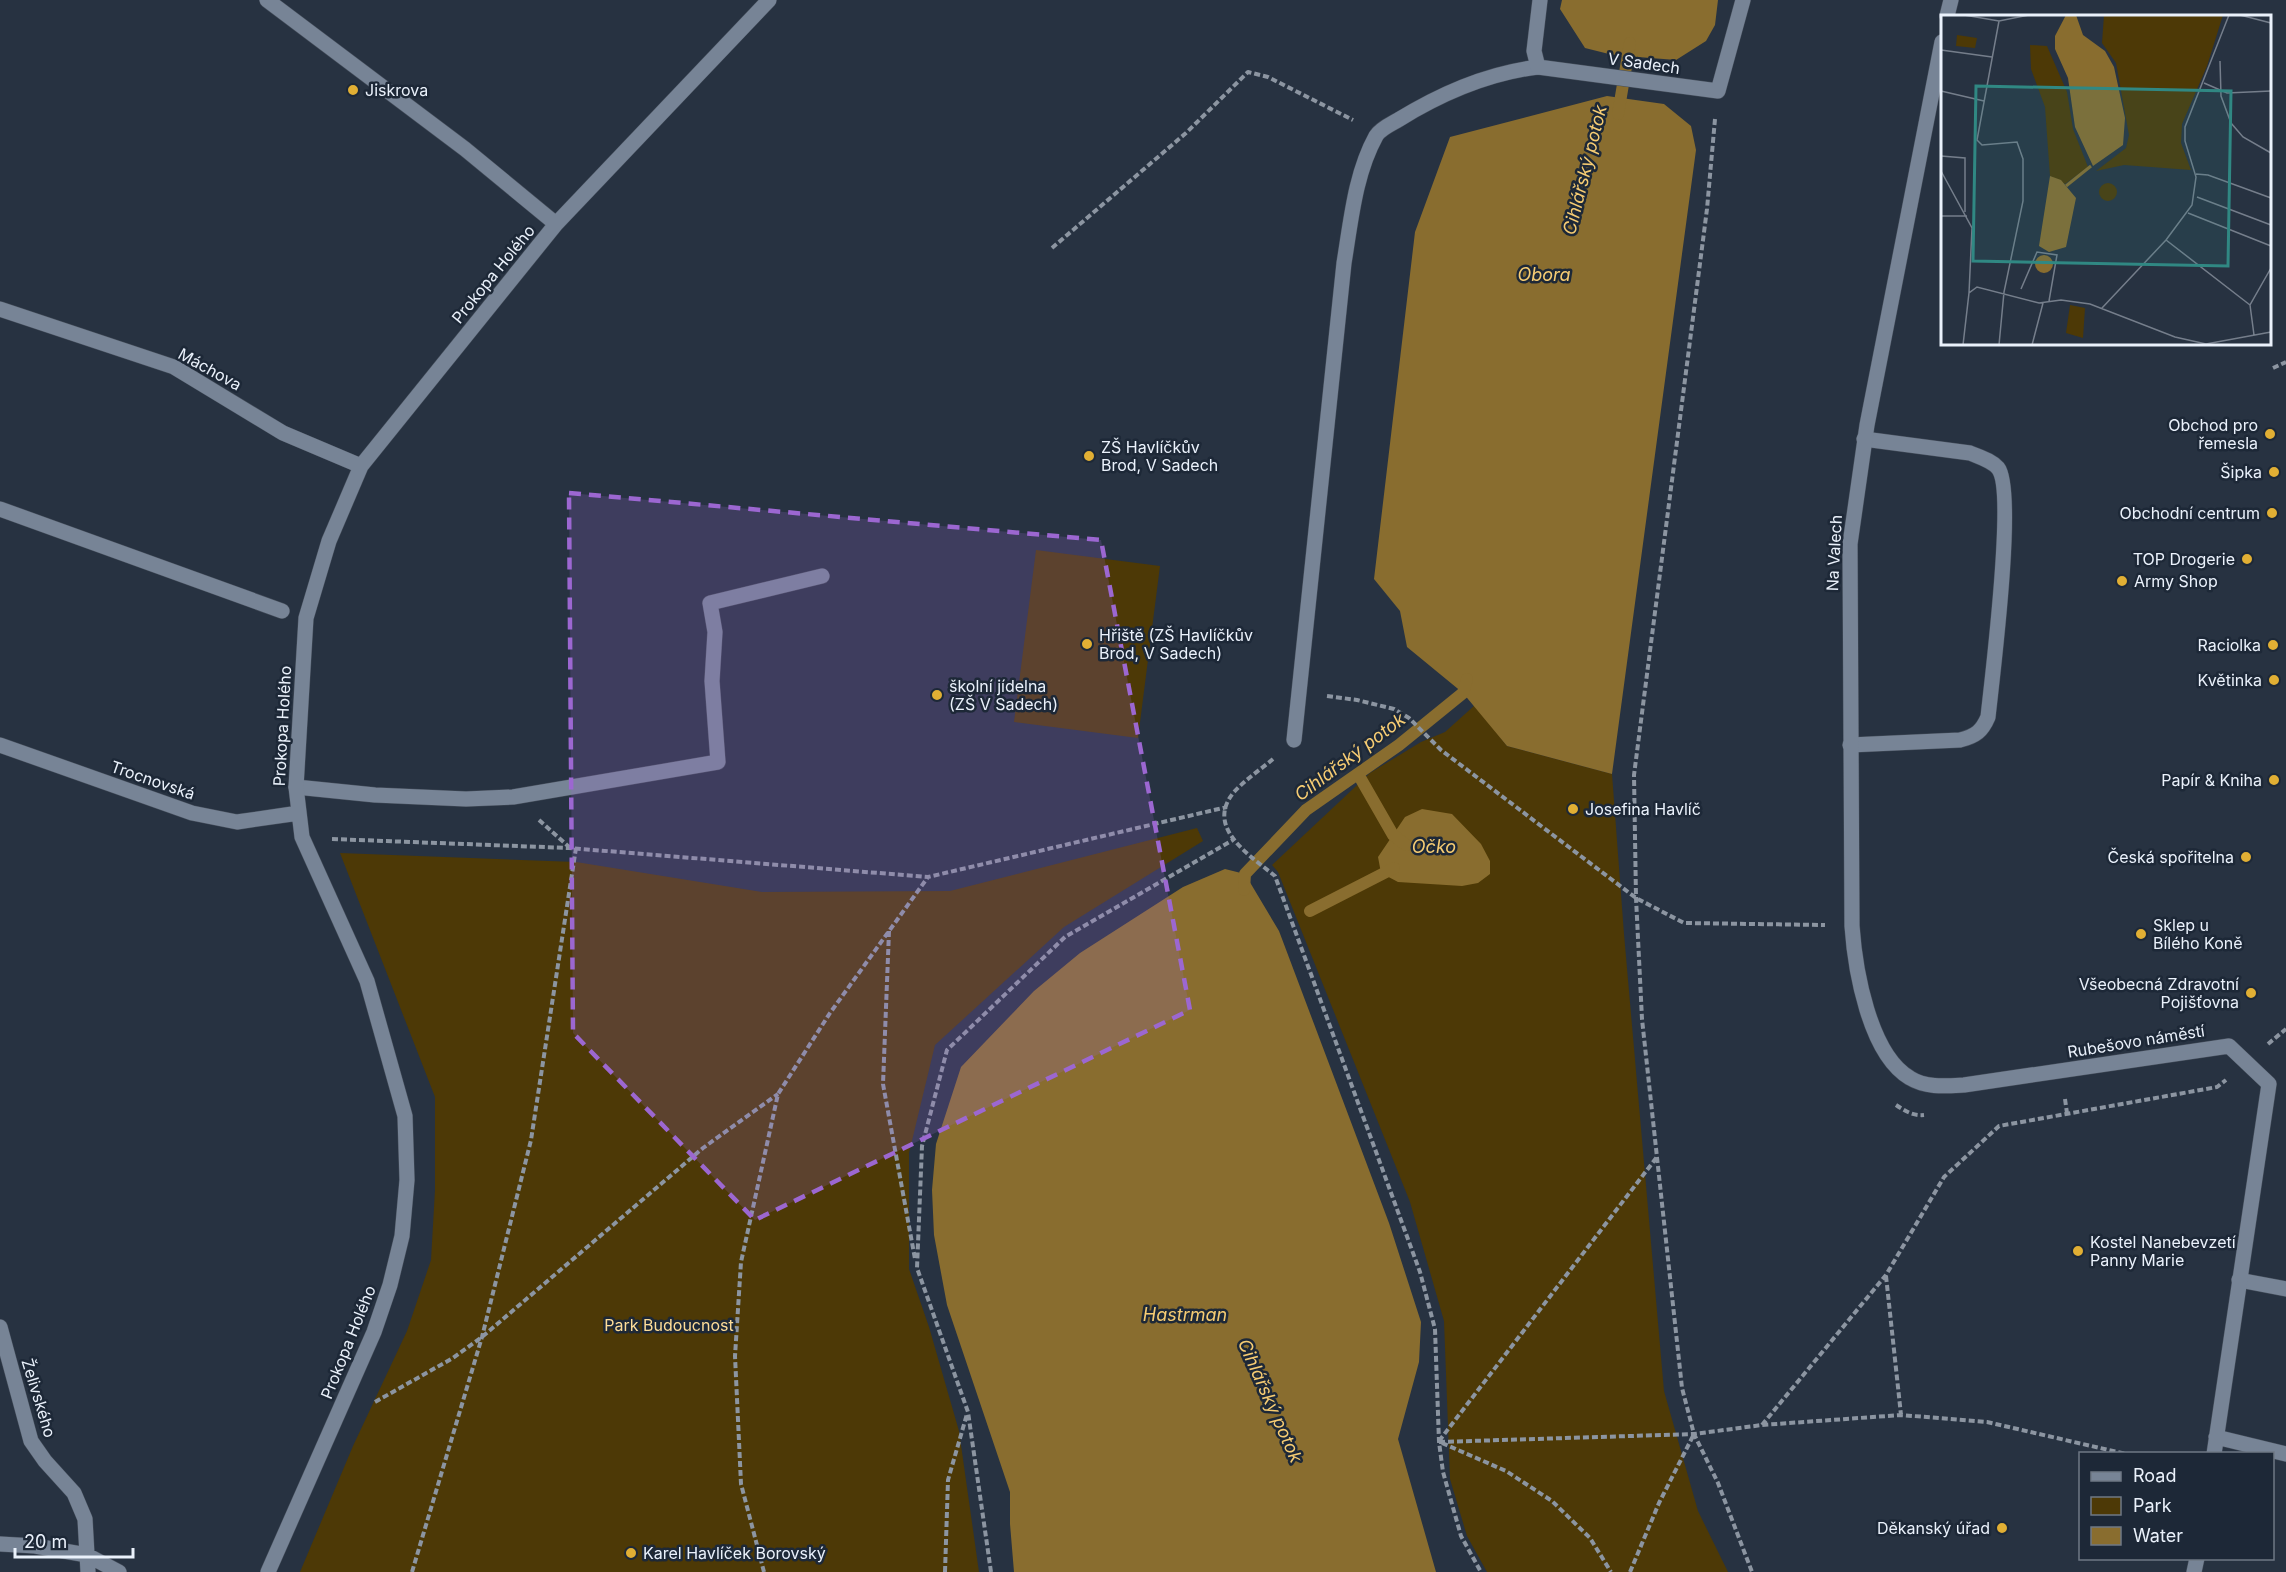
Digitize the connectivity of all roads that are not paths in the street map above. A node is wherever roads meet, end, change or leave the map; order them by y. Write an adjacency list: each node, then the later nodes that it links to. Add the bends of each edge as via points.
1 (267, 0): 9 (street, via 465,149)
2 (769, 0): 9 (street, Prokopa Holého)
3 (1540, 0): 8 (street, via 1534,51)
4 (1743, 0): 8 (street, V Sadech, via 1718,91)
5 (1951, 0): 6 (street)
6 (1947, 15)
7 (1941, 47): 11 (street, Na Valech)
8 (1538, 67): 16 (street, V Sadech, via 1513,70 1428,102 1378,133 1364,162 1344,263)
9 (556, 224): 12 (street, Prokopa Holého)
10 (0, 309): 12 (street, Máchova, via 174,368 283,433)
11 (1864, 439): 18 (street, Na Valech, via 1850,544); 18 (street, via 1970,453 1999,469 2004,483 2004,556 1988,717 1982,730 1960,740)
12 (361, 466): 19 (street, Prokopa Holého, via 329,541 306,618)
13 (0, 509): 15 (street)
14 (822, 576): 19 (street, via 710,603 715,632 712,681 718,762 513,797 375,795)
15 (282, 611)
16 (1294, 740)
17 (0, 745): 20 (street, Trocnovská, via 192,813 237,822)
18 (1850, 745): 21 (street, Na Valech, via 1852,926 1860,986 1873,1029)
19 (296, 787): 20 (street, Prokopa Holého)
20 (299, 813): 32 (street, Prokopa Holého, via 302,837 367,981 405,1116 407,1180 402,1236 374,1332)
21 (1895, 1067): 22 (street, Rubešovo náměstí, via 1911,1079 1934,1086 1964,1085 2229,1046 2269,1084)
22 (2240, 1280): 23 (street); 25 (street, Rubešovo náměstí)
23 (2286, 1288)
24 (0, 1327): 29 (street, Želivského, via 32,1442 74,1493 85,1519)
25 (2216, 1437): 26 (street, Rubešovo náměstí); 27 (street)
26 (2214, 1452)
27 (2286, 1454)
28 (0, 1544): 29 (street)
29 (87, 1555): 30 (street, Želivského); 31 (street)
30 (88, 1572)
31 (119, 1572)
32 (268, 1572)

